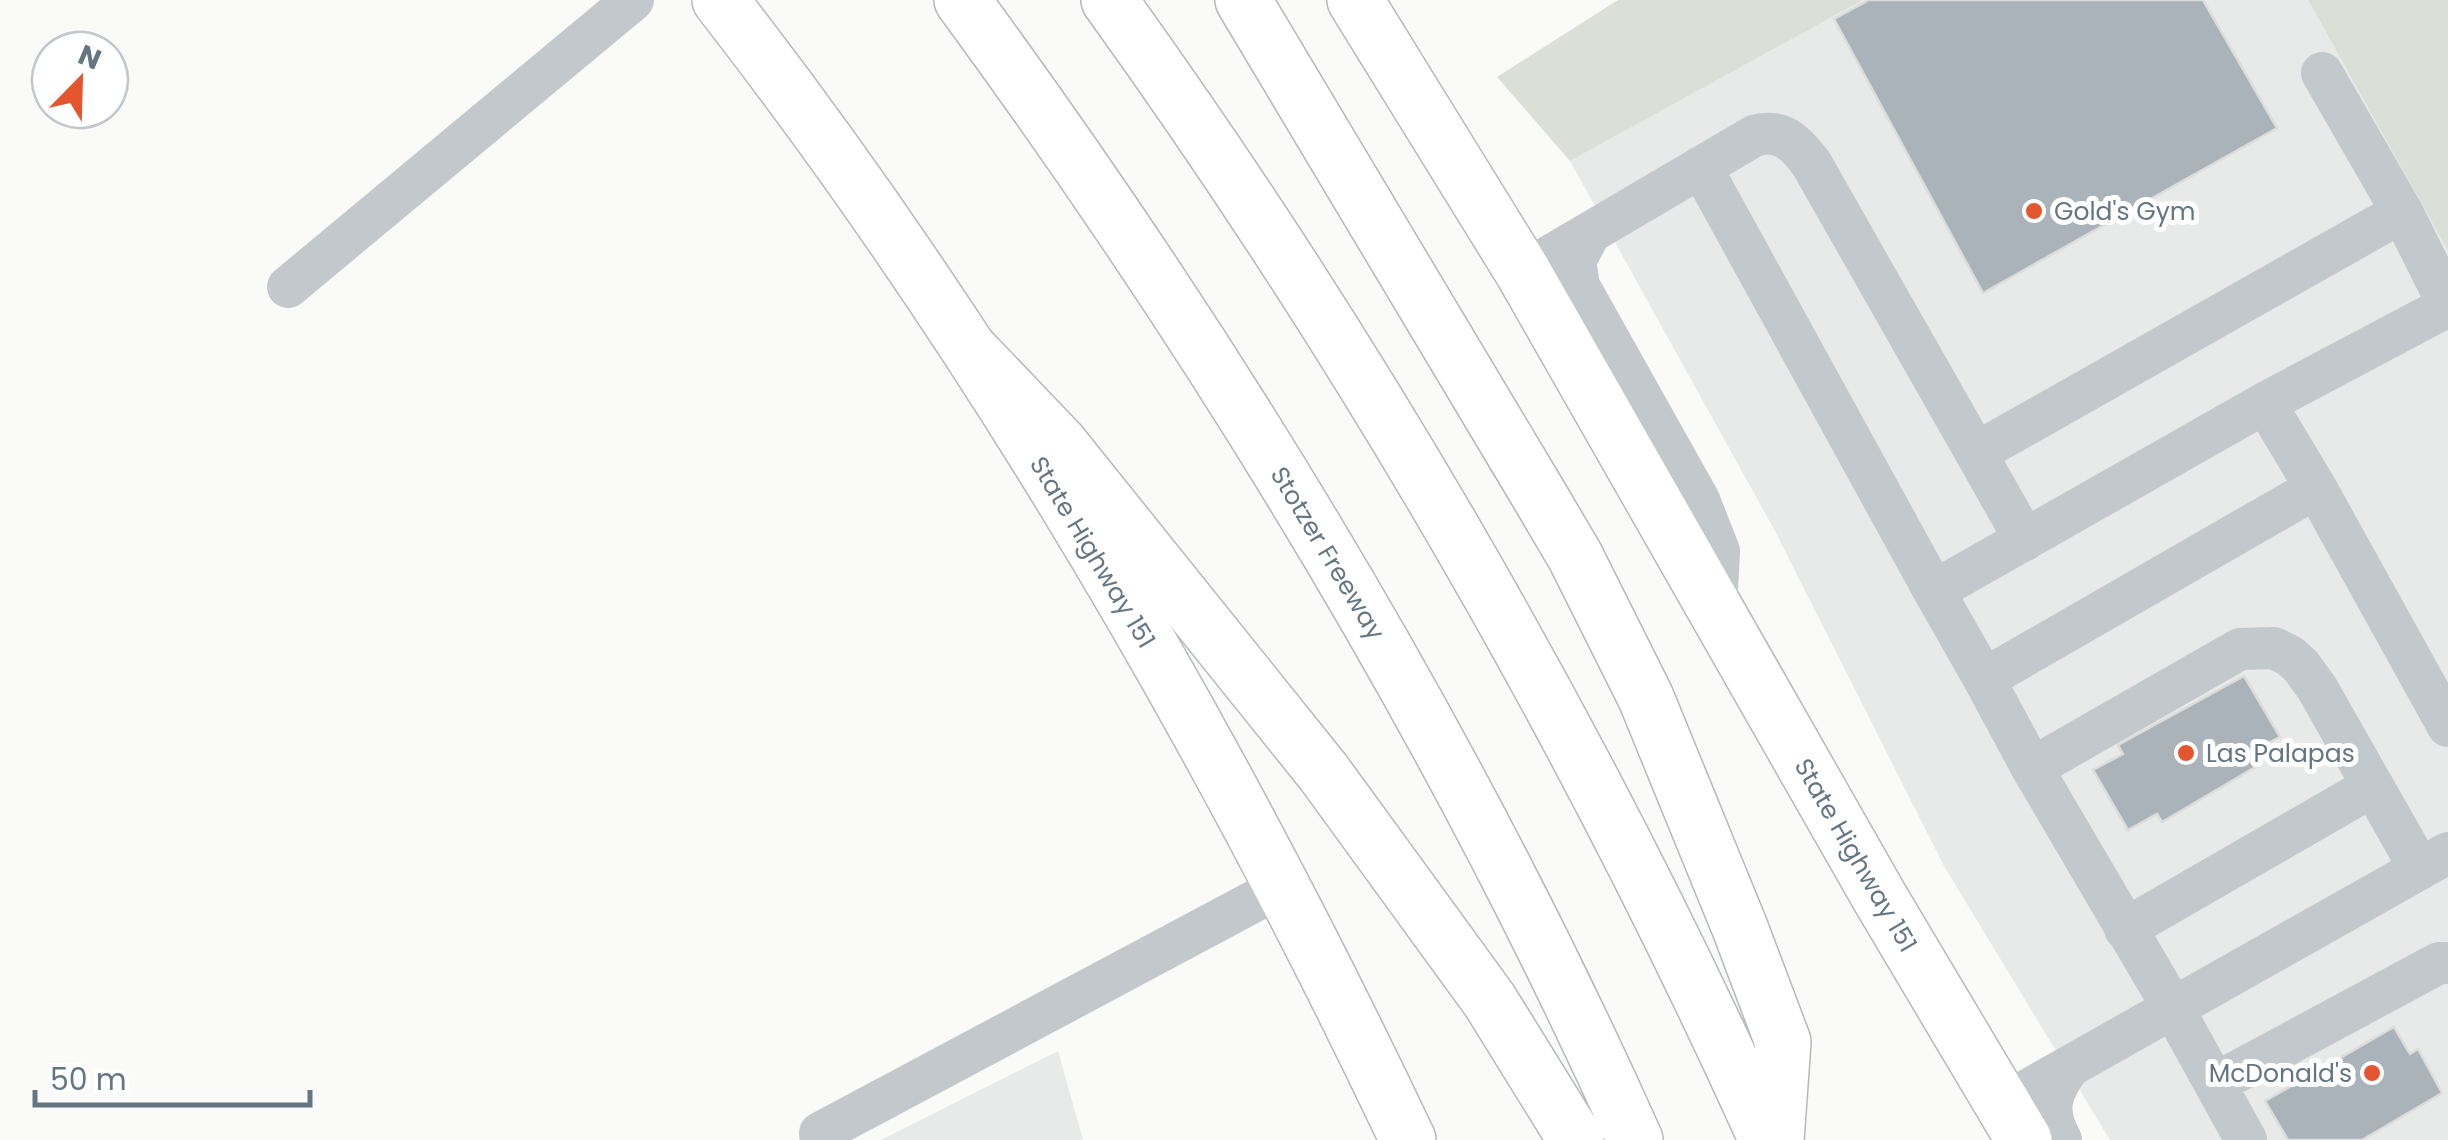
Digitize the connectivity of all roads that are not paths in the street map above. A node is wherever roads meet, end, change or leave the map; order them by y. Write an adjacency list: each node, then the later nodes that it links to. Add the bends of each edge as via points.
1 (633, 0): 12 (lane)
2 (720, 0): 14 (main road, State Highway 151)
3 (962, 0): 38 (main road, Stotzer Freeway, via 1156,277 1342,575 1490,840)
4 (1109, 0): 39 (main road, via 1337,337 1477,570 1636,865)
5 (1243, 0): 40 (main road, via 1539,495 1646,698 1783,1042)
6 (1355, 0): 11 (main road, State Highway 151)
7 (2322, 73): 9 (lane)
8 (1701, 167): 10 (lane); 16 (lane, via 1768,132 1802,150); 19 (lane)
9 (2402, 212): 13 (lane); 16 (lane)
10 (1590, 233): 11 (lane); 20 (lane, via 1574,261 1579,286 1699,500 1719,550)
11 (1523, 272): 20 (main road, State Highway 151)
12 (288, 287)
13 (2448, 305): 15 (lane)
14 (971, 351): 26 (main road, State Highway 151, via 1110,577); 37 (main road, via 1059,443 1324,773 1453,946)
15 (2265, 403): 17 (lane); 18 (lane)
16 (1976, 453): 18 (lane)
17 (2316, 488): 21 (lane); 22 (lane)
18 (2025, 540): 19 (lane)
19 (1934, 592): 21 (lane)
20 (1716, 610): 34 (main road, State Highway 151)
21 (1984, 679): 23 (lane)
22 (2448, 726)
23 (2032, 768): 24 (lane, via 2240,648 2257,646 2274,648 2302,666); 27 (lane)
24 (2373, 786): 25 (lane); 27 (lane)
25 (2434, 861): 30 (lane)
26 (1281, 887): 35 (lane); 36 (main road, State Highway 151)
27 (2126, 929): 30 (lane)
28 (2448, 963): 31 (lane)
29 (2448, 990): 31 (lane, via 2290,1070)
30 (2174, 1008): 32 (lane); 33 (lane)
31 (2259, 1060): 33 (lane)
32 (2070, 1066): 34 (lane); 41 (lane, via 2050,1101)
33 (2216, 1083): 42 (lane)
34 (2014, 1122)
35 (815, 1138)
36 (1408, 1140)
37 (1576, 1140)
38 (1635, 1140)
39 (1767, 1140)
40 (1776, 1140)
41 (2062, 1140)
42 (2246, 1140)

